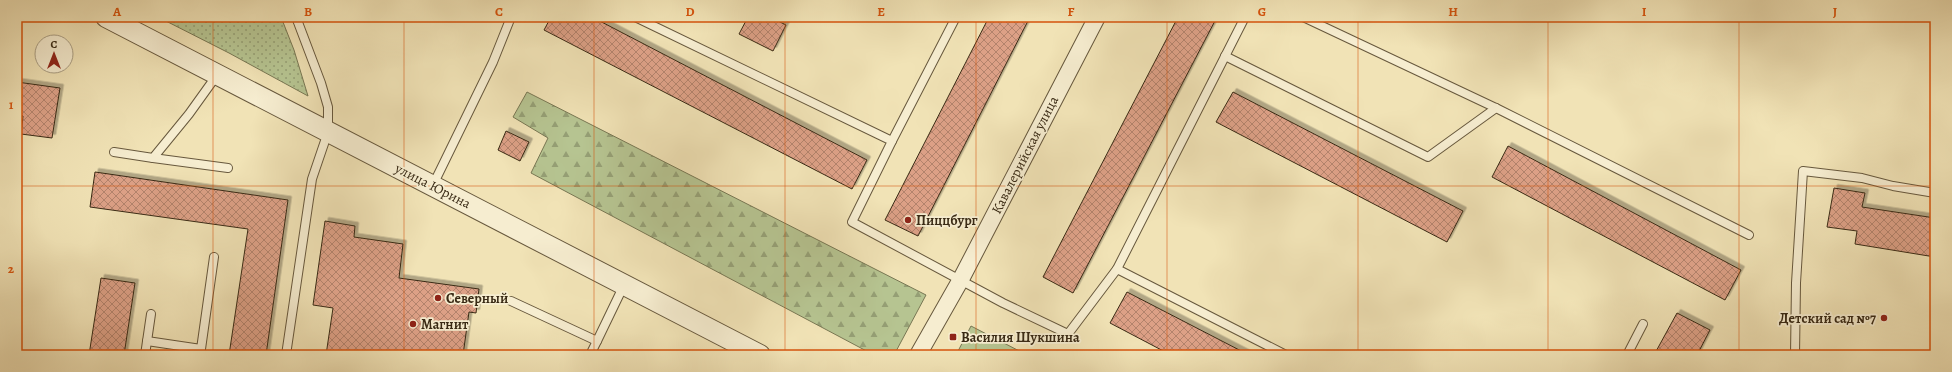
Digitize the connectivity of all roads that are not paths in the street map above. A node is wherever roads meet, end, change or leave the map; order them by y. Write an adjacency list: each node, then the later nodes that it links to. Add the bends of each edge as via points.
1 (106, 17): 10 (street, улица Юрина)
2 (296, 17): 12 (lane, via 328,107)
3 (511, 17): 17 (lane, via 493,62)
4 (635, 17): 13 (lane)
5 (956, 17): 13 (lane)
6 (1096, 17): 22 (street, Кавалерийская улица)
7 (1245, 17): 9 (lane)
8 (1303, 17): 11 (lane)
9 (1225, 56): 11 (lane, via 1428,157); 21 (lane)
10 (217, 74): 12 (street, улица Юрина); 15 (lane)
11 (1496, 108): 19 (lane)
12 (328, 132): 17 (street, улица Юрина); 32 (lane, via 312,179)
13 (892, 141): 22 (lane, via 852,222)
14 (114, 152): 15 (lane)
15 (153, 158): 16 (lane)
16 (228, 168)
17 (433, 185): 23 (street, улица Юрина)
18 (1935, 193): 38 (lane, via 1862,178 1803,171 1796,282)
19 (1749, 235)
20 (214, 257): 29 (lane, via 201,349)
21 (1117, 269): 22 (lane, via 1068,334); 36 (lane)
22 (960, 281): 35 (street, Кавалерийская улица)
23 (625, 284): 30 (lane); 34 (street, улица Юрина)
24 (511, 302): 30 (lane)
25 (151, 314): 29 (lane)
26 (17, 316): 28 (lane)
27 (1643, 324): 37 (lane)
28 (17, 327)
29 (147, 341): 31 (lane)
30 (597, 341): 33 (lane)
31 (145, 355)
32 (286, 355)
33 (590, 355)
34 (760, 355)
35 (918, 355)
36 (1286, 355)
37 (1627, 355)
38 (1795, 355)

